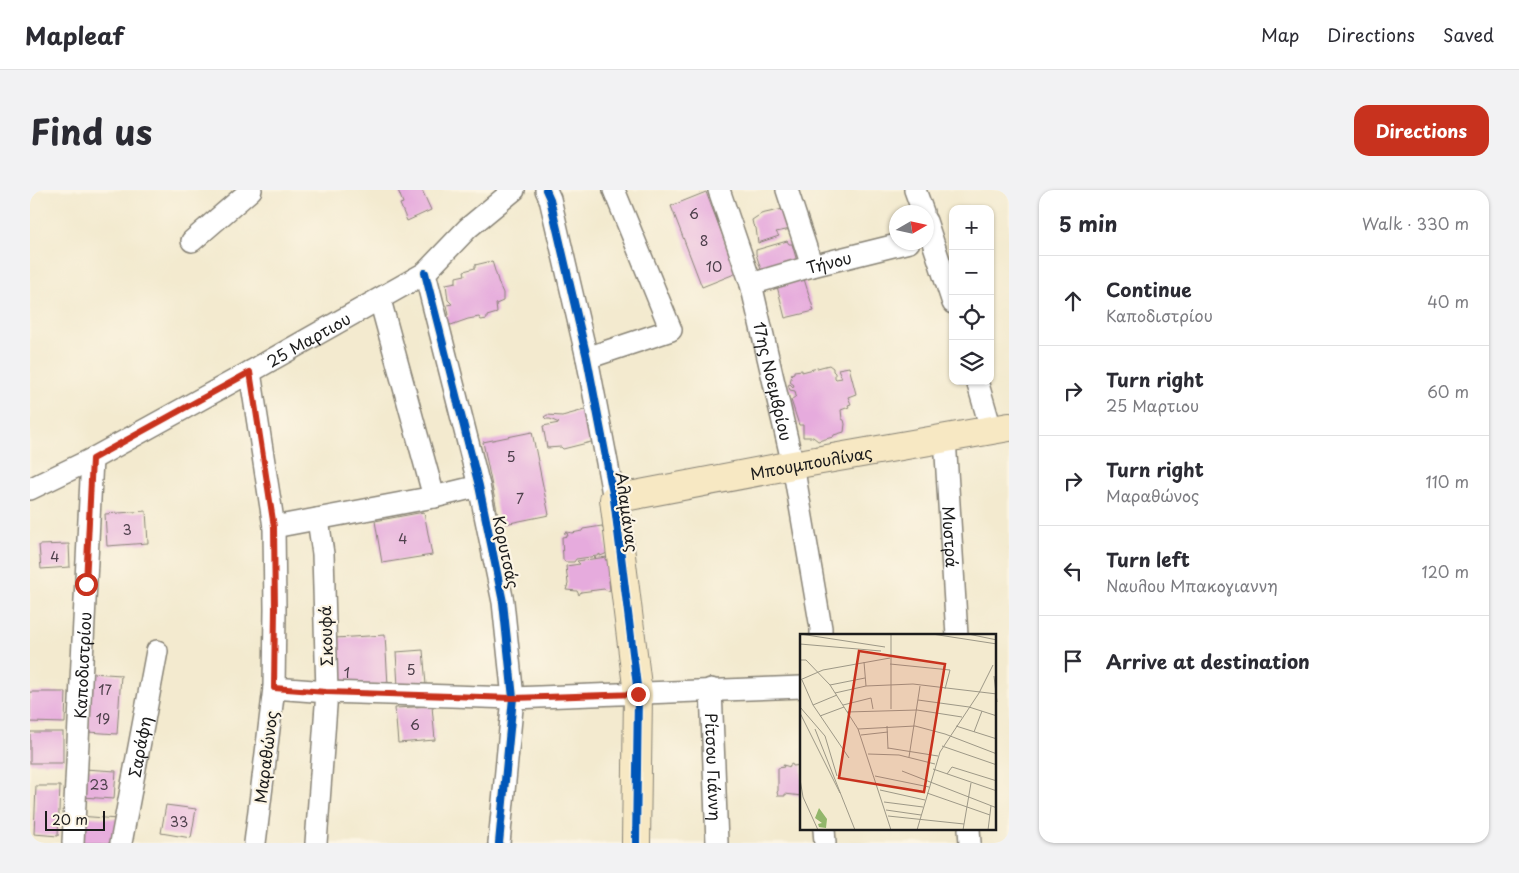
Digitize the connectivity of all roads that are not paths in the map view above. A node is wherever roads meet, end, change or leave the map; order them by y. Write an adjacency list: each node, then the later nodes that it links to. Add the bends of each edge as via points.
1 (251, 190): 9 (street)
2 (514, 190): 13 (street, 25 Μαρτιου, via 468,228)
3 (546, 190): 17 (street, Αλαμάνας)
4 (614, 190): 17 (street, via 671,330)
5 (719, 190): 14 (street, 17ης Νοεμβρίου)
6 (786, 190): 12 (street)
7 (915, 190): 8 (street)
8 (921, 205)
9 (192, 241)
10 (889, 247): 12 (street, Τήνου)
11 (934, 249): 15 (street)
12 (812, 266): 14 (street, Τήνου)
13 (425, 273): 16 (street, 25 Μαρτιου); 24 (street, Κορυτσάς)
14 (751, 284): 23 (street, 17ης Νοεμβρίου)
15 (950, 295)
16 (380, 300): 18 (street, 25 Μαρτιου); 26 (street)
17 (588, 358): 27 (street, Αλαμάνας)
18 (250, 372): 22 (street, 25 Μαρτιου); 29 (street, Μαραθώνος)
19 (979, 385): 20 (street)
20 (1000, 428): 21 (street, Μπουμπουλίνας)
21 (945, 438): 23 (street, Μπουμπουλίνας); 31 (street, Μυστρά)
22 (92, 459): 25 (street, 25 Μαρτιου); 41 (street, Καποδιστρίου)
23 (793, 464): 27 (street, Μπουμπουλίνας); 30 (street, 17ης Νοεμβρίου)
24 (479, 486): 26 (street); 38 (street, Κορυτσάς, via 503,602)
25 (30, 489)
26 (434, 497): 28 (street)
27 (614, 499): 37 (street, Αλαμάνας)
28 (318, 520): 29 (street); 36 (street, Σκουφά, via 323,554)
29 (274, 527): 34 (street, Μαραθώνος)
30 (821, 634)
31 (957, 634)
32 (157, 652): 42 (street, Σαράφη)
33 (800, 687): 35 (street)
34 (274, 688): 36 (street); 43 (street, Μαραθώνος)
35 (711, 690): 37 (street); 47 (street, Ρίτσου Γιάννη)
36 (326, 692): 38 (street); 44 (street, Σκουφά)
37 (638, 694): 38 (street); 46 (street, Αλαμάνας)
38 (513, 698): 45 (street, Κορυτσάς)
39 (824, 830): 48 (street)
40 (969, 830): 49 (street)
41 (73, 843)
42 (121, 843)
43 (255, 843)
44 (316, 843)
45 (499, 843)
46 (636, 843)
47 (717, 843)
48 (825, 843)
49 (970, 843)

